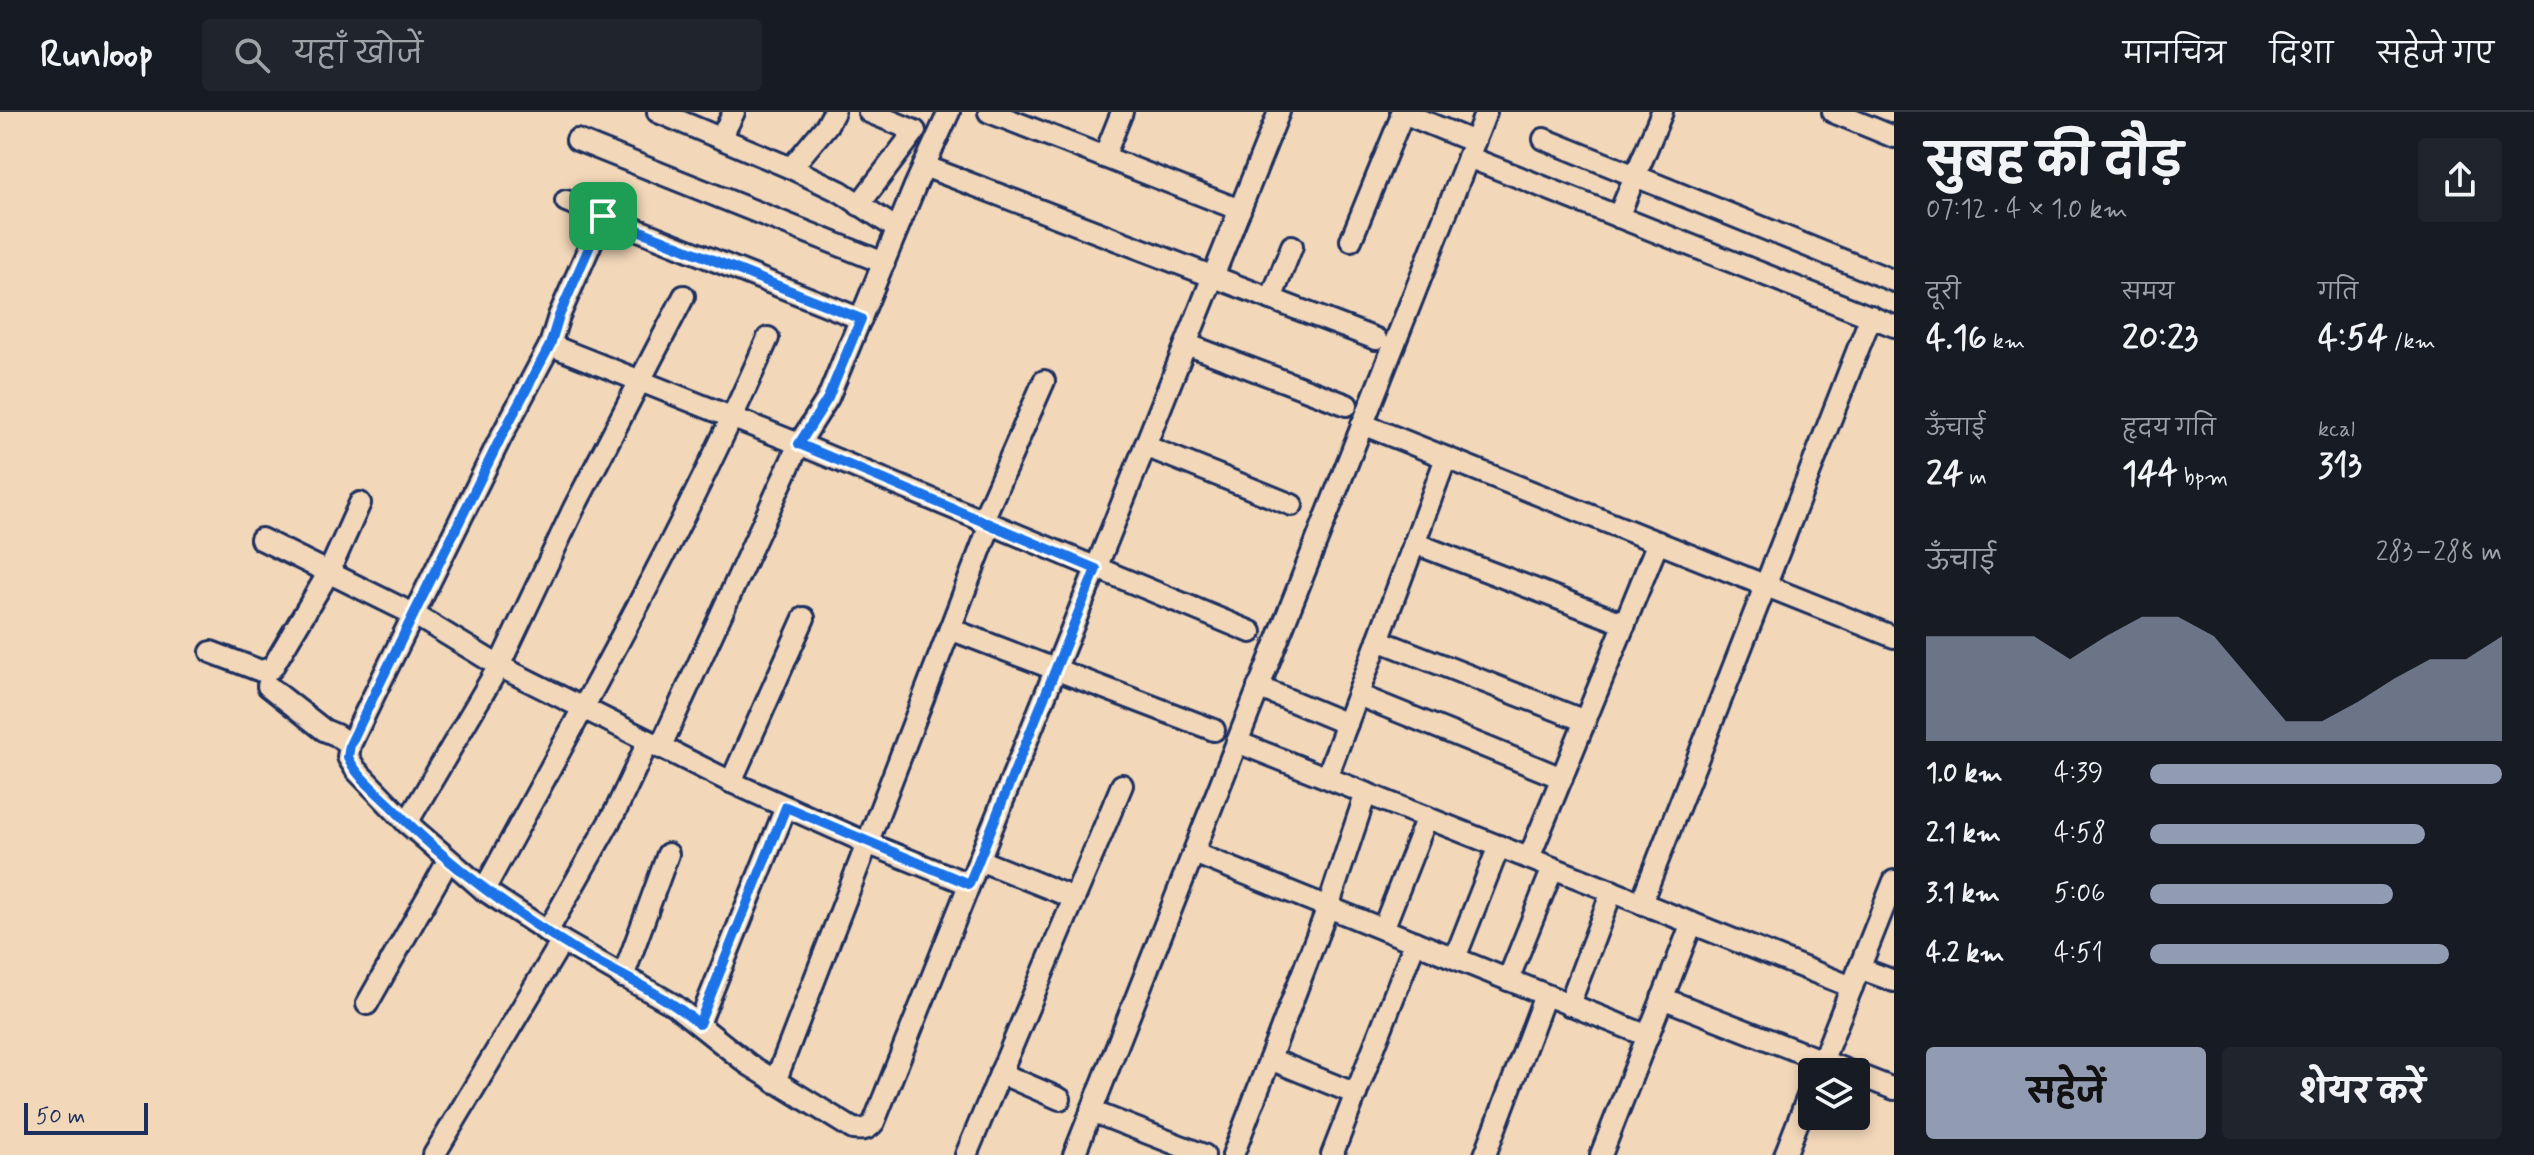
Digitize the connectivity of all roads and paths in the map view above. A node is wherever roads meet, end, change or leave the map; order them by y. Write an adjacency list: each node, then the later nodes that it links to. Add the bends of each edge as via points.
1 (658, 112): 14 (street)
2 (734, 112): 14 (street)
3 (834, 112): 20 (street)
4 (869, 112): 23 (street, via 915,131)
5 (949, 112): 19 (street)
6 (989, 112): 18 (street)
7 (1122, 112): 18 (street)
8 (1279, 112): 24 (street)
9 (1402, 112): 17 (street); 28 (street)
10 (1486, 112): 17 (street)
11 (1662, 112): 21 (street)
12 (1833, 112): 13 (street)
13 (1894, 137)
14 (721, 138): 20 (street)
15 (1544, 139): 21 (street)
16 (577, 140): 30 (street)
17 (1471, 150): 26 (street); 46 (street)
18 (1104, 157): 24 (street)
19 (924, 166): 27 (street); 31 (street)
20 (791, 168): 23 (street)
21 (1636, 175): 26 (street); 32 (street)
22 (566, 201): 25 (street)
23 (859, 205): 27 (street)
24 (1240, 210): 31 (street)
25 (603, 216): 36 (street); 41 (street)
26 (1618, 217): 35 (street)
27 (897, 229): 30 (street)
28 (1351, 240)
29 (1292, 246): 34 (street)
30 (884, 263): 36 (street)
31 (1213, 277): 34 (street); 40 (street)
32 (1894, 281)
33 (684, 296): 42 (street)
34 (1271, 299): 39 (street)
35 (1871, 316): 37 (street); 58 (street)
36 (861, 319): 47 (street, via 828,398)
37 (1894, 326)
38 (768, 338): 45 (street)
39 (1376, 339)
40 (1186, 344): 44 (street); 48 (street)
41 (550, 345): 42 (street); 59 (street)
42 (641, 381): 45 (street); 67 (street)
43 (1044, 381): 52 (street)
44 (1347, 405)
45 (733, 418): 47 (street); 72 (street)
46 (1362, 424): 49 (street); 70 (street)
47 (799, 444): 52 (street); 78 (street)
48 (1145, 446): 51 (street); 56 (street)
49 (1446, 458): 54 (street); 55 (street)
50 (360, 503): 57 (street)
51 (1292, 505)
52 (986, 523): 56 (street); 62 (street)
53 (261, 539): 57 (street)
54 (1658, 542): 58 (street); 61 (street)
55 (1414, 543): 61 (street); 65 (street)
56 (1096, 569): 63 (street); 68 (street)
57 (329, 572): 59 (street); 66 (street, via 270,670)
58 (1765, 585): 64 (street); 100 (street)
59 (415, 615): 67 (street); 77 (street)
60 (804, 618): 81 (street)
61 (1625, 624): 73 (street)
62 (950, 629): 68 (street); 87 (street)
63 (1251, 632)
64 (1894, 637)
65 (1378, 640): 71 (street); 73 (street)
66 (211, 652)
67 (499, 666): 72 (street); 86 (street)
68 (1056, 670): 75 (street); 92 (street)
69 (268, 686): 77 (street)
70 (1258, 687): 74 (street); 76 (street)
71 (1358, 695): 74 (street); 80 (street)
72 (583, 707): 78 (street); 97 (street)
73 (1585, 721): 80 (street)
74 (1347, 724): 79 (street)
75 (1214, 730)
76 (1237, 742): 79 (street); 89 (street)
77 (350, 745): 86 (street, via 351,762)
78 (654, 745): 81 (street); 104 (street)
79 (1327, 777): 83 (street)
80 (1562, 778): 91 (street)
81 (731, 782): 84 (street)
82 (1122, 785): 99 (street)
83 (1366, 793): 85 (street); 101 (street)
84 (786, 807): 87 (street); 115 (street)
85 (1427, 817): 88 (street); 103 (street)
86 (407, 823): 93 (street)
87 (867, 843): 96 (street); 122 (street)
88 (1499, 846): 91 (street); 106 (street)
89 (1194, 853): 101 (street); 126 (street)
90 (668, 854): 107 (street)
91 (1529, 858): 94 (street)
92 (979, 860): 96 (street); 99 (street)
93 (448, 861): 97 (street); 113 (street)
94 (1553, 868): 98 (street); 109 (street)
95 (1894, 881): 108 (street)
96 (969, 884): 122 (street, via 869,1128 853,1129)
97 (484, 890): 104 (street)
98 (1612, 891): 100 (street); 114 (street)
99 (1074, 898): 120 (street)
100 (1641, 903): 102 (street)
101 (1328, 907): 103 (street); 119 (street)
102 (1692, 923): 108 (street); 112 (street)
103 (1383, 929): 105 (street)
104 (554, 937): 107 (street); 129 (street)
105 (1415, 942): 106 (street); 124 (street)
106 (1455, 958): 109 (street)
107 (623, 977): 115 (street)
108 (1856, 977): 110 (street); 118 (street)
109 (1508, 980): 111 (street)
110 (1894, 981)
111 (1545, 995): 114 (street); 135 (street)
112 (1662, 998): 116 (street); 117 (street)
113 (367, 1004)
114 (1569, 1005): 116 (street)
115 (699, 1024): 122 (street)
116 (1648, 1036): 128 (street)
117 (1801, 1058)
118 (1823, 1058)
119 (1270, 1059): 124 (street); 133 (street)
120 (1000, 1073): 125 (street); 130 (street)
121 (1870, 1079): 123 (street)
122 (775, 1082)
123 (1894, 1089)
124 (1356, 1094): 134 (street)
125 (1060, 1099)
126 (1091, 1111): 131 (street); 132 (street)
127 (1798, 1122): 136 (street)
128 (1604, 1154)
129 (434, 1155)
130 (966, 1155)
131 (1074, 1155)
132 (1204, 1155)
133 (1233, 1155)
134 (1332, 1155)
135 (1485, 1155)
136 (1785, 1155)

